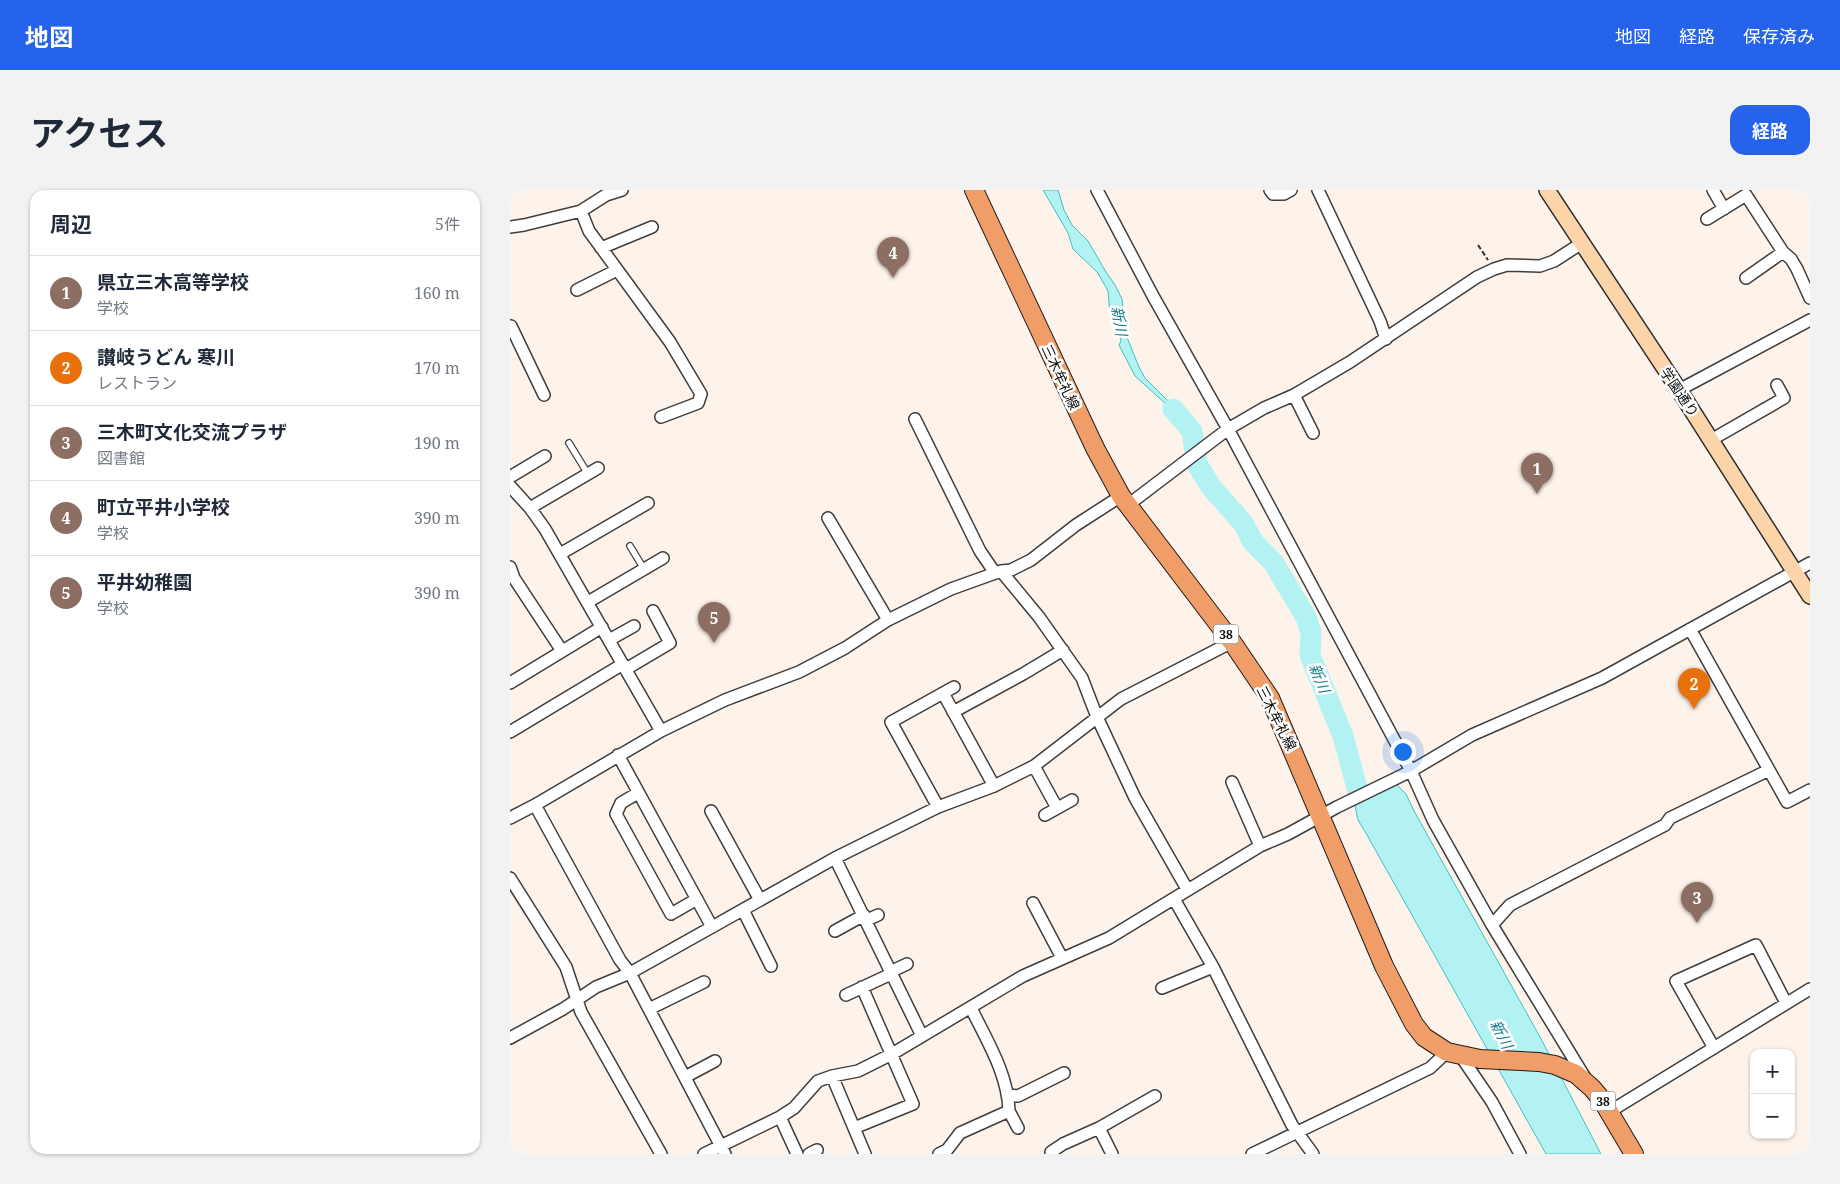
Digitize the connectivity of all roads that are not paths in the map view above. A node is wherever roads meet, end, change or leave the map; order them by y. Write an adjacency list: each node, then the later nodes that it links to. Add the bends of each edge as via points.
1 (622, 190): 10 (street, via 606,195)
2 (974, 190): 38 (main road, 三木牟礼線 / 38, via 1094,448)
3 (1097, 190): 30 (street)
4 (1270, 190): 5 (street, via 1273,194 1284,194)
5 (1291, 190)
6 (1318, 190): 23 (street)
7 (1547, 190): 14 (street, 学園通り)
8 (1713, 190): 9 (street)
9 (1724, 209): 11 (street); 16 (street, via 1746,195)
10 (581, 211): 12 (street); 15 (street)
11 (1707, 219)
12 (510, 227)
13 (652, 227): 15 (street)
14 (1582, 243): 23 (street, via 1540,266 1494,268); 25 (street, 学園通り)
15 (601, 248): 17 (street)
16 (1783, 252): 18 (street); 20 (street, via 1797,268)
17 (616, 270): 19 (street); 28 (street, via 670,342 701,394 698,403)
18 (1746, 278)
19 (577, 290)
20 (1810, 298)
21 (1810, 320): 25 (street)
22 (512, 332): 26 (street)
23 (1386, 339): 27 (street)
24 (1777, 385): 32 (street, via 1784,398)
25 (1679, 390): 32 (street, 学園通り)
26 (544, 395)
27 (1294, 395): 30 (street); 31 (street)
28 (661, 417)
29 (915, 419): 49 (street, via 980,551)
30 (1225, 431): 38 (street, via 1164,478); 72 (street)
31 (1313, 433)
32 (1711, 440): 48 (street, 学園通り)
33 (569, 443): 35 (lane)
34 (545, 456): 36 (street)
35 (593, 471): 40 (street)
36 (510, 476)
37 (510, 486): 40 (street)
38 (1125, 500): 49 (street, via 1076,525 1032,560); 58 (main road, 三木牟礼線 / 38)
39 (648, 503): 43 (street)
40 (530, 508): 43 (street)
41 (828, 518): 53 (street)
42 (630, 546): 47 (lane)
43 (560, 554): 51 (street)
44 (663, 558): 47 (street)
45 (1810, 563): 48 (street)
46 (510, 567): 60 (street)
47 (644, 569): 51 (street)
48 (1795, 571): 50 (street, 学園通り); 56 (street)
49 (998, 572): 53 (street, via 951,589); 59 (street)
50 (1810, 596)
51 (588, 602): 55 (street)
52 (652, 611): 61 (street, via 670,643)
53 (888, 620): 67 (street, via 799,672 725,700)
54 (634, 626): 57 (street)
55 (602, 627): 57 (street); 60 (street)
56 (1690, 629): 71 (street); 72 (street, via 1595,682 1472,735)
57 (609, 640): 61 (street)
58 (1232, 642): 66 (street, via 1121,698); 83 (main road, 三木牟礼線 / 38, via 1270,698)
59 (1063, 650): 65 (street); 66 (street, via 1082,678)
60 (562, 651): 62 (street)
61 (624, 666): 67 (street); 68 (street)
62 (510, 683)
63 (954, 687): 64 (street)
64 (943, 693): 65 (street); 79 (street, via 891,722)
65 (953, 712): 74 (street)
66 (1097, 718): 70 (street); 88 (street, via 1136,798)
67 (662, 731): 69 (street)
68 (510, 732)
69 (618, 756): 76 (street); 78 (street)
70 (1034, 766): 74 (street); 80 (street)
71 (1769, 770): 75 (street, via 1787,802); 96 (street, via 1670,818 1665,825 1510,905)
72 (1411, 771): 83 (street); 96 (street, via 1433,820)
73 (1232, 782): 85 (street)
74 (994, 786): 79 (street)
75 (1810, 790)
76 (638, 793): 89 (street); 89 (street, via 621,803 616,814 625,831 671,914)
77 (1072, 800): 80 (street)
78 (535, 805): 84 (street); 103 (street, via 620,960)
79 (938, 807): 86 (street)
80 (1057, 808): 82 (street)
81 (711, 811): 91 (street)
82 (1045, 815)
83 (1321, 816): 85 (street); 117 (main road, 三木牟礼線 / 38, via 1400,999 1414,1024 1424,1037)
84 (510, 818)
85 (1260, 846): 88 (street)
86 (835, 858): 91 (street); 95 (street)
87 (510, 878): 110 (street, via 566,966)
88 (1187, 889): 90 (street)
89 (696, 898): 97 (street)
90 (1174, 899): 99 (street, via 1109,938); 102 (street)
91 (760, 900): 93 (street)
92 (1033, 903): 99 (street)
93 (743, 910): 97 (street); 101 (street)
94 (878, 915): 95 (street)
95 (865, 918): 98 (street); 104 (street)
96 (1492, 925): 123 (street)
97 (712, 926): 103 (street)
98 (834, 931)
99 (1062, 958): 112 (street, via 1023,976)
100 (907, 964): 104 (street)
101 (771, 966)
102 (1213, 967): 107 (street); 132 (street)
103 (630, 972): 110 (street); 113 (street)
104 (891, 973): 106 (street); 114 (street)
105 (704, 982): 113 (street)
106 (862, 987): 109 (street); 118 (street)
107 (1162, 988)
108 (1810, 989): 111 (street)
109 (846, 995)
110 (577, 998): 115 (street); 135 (street, via 581,1012)
111 (1786, 1003): 116 (street); 116 (street, via 1756,945 1676,981)
112 (971, 1008): 114 (street); 124 (street, via 1004,1077)
113 (650, 1009): 122 (street)
114 (922, 1036): 118 (street)
115 (510, 1038)
116 (1714, 1048): 127 (street)
117 (1454, 1053): 123 (main road, 三木牟礼線 / 38, via 1480,1059 1555,1065 1576,1074); 132 (street, via 1430,1068); 143 (street, via 1492,1102)
118 (892, 1054): 121 (street, via 858,1071); 129 (street, via 913,1104)
119 (715, 1061): 122 (street)
120 (1064, 1073): 124 (street, via 1018,1096)
121 (832, 1076): 128 (street, via 818,1081 794,1108); 129 (street)
122 (685, 1077): 133 (street)
123 (1592, 1088): 127 (main road, 三木牟礼線 / 38)
124 (1009, 1095): 126 (street)
125 (1155, 1096): 131 (street)
126 (1009, 1111): 130 (street); 139 (street, via 958,1128 947,1150)
127 (1609, 1112): 144 (main road, 三木牟礼線 / 38)
128 (780, 1117): 133 (street); 137 (street)
129 (854, 1128): 138 (street)
130 (1018, 1128)
131 (1099, 1128): 134 (street); 140 (street)
132 (1298, 1132): 141 (street); 142 (street)
133 (723, 1150): 136 (street)
134 (1052, 1152)
135 (661, 1154)
136 (704, 1154)
137 (797, 1154)
138 (865, 1154)
139 (938, 1154)
140 (1112, 1154)
141 (1252, 1154)
142 (1313, 1154)
143 (1520, 1154)
144 (1634, 1154)

